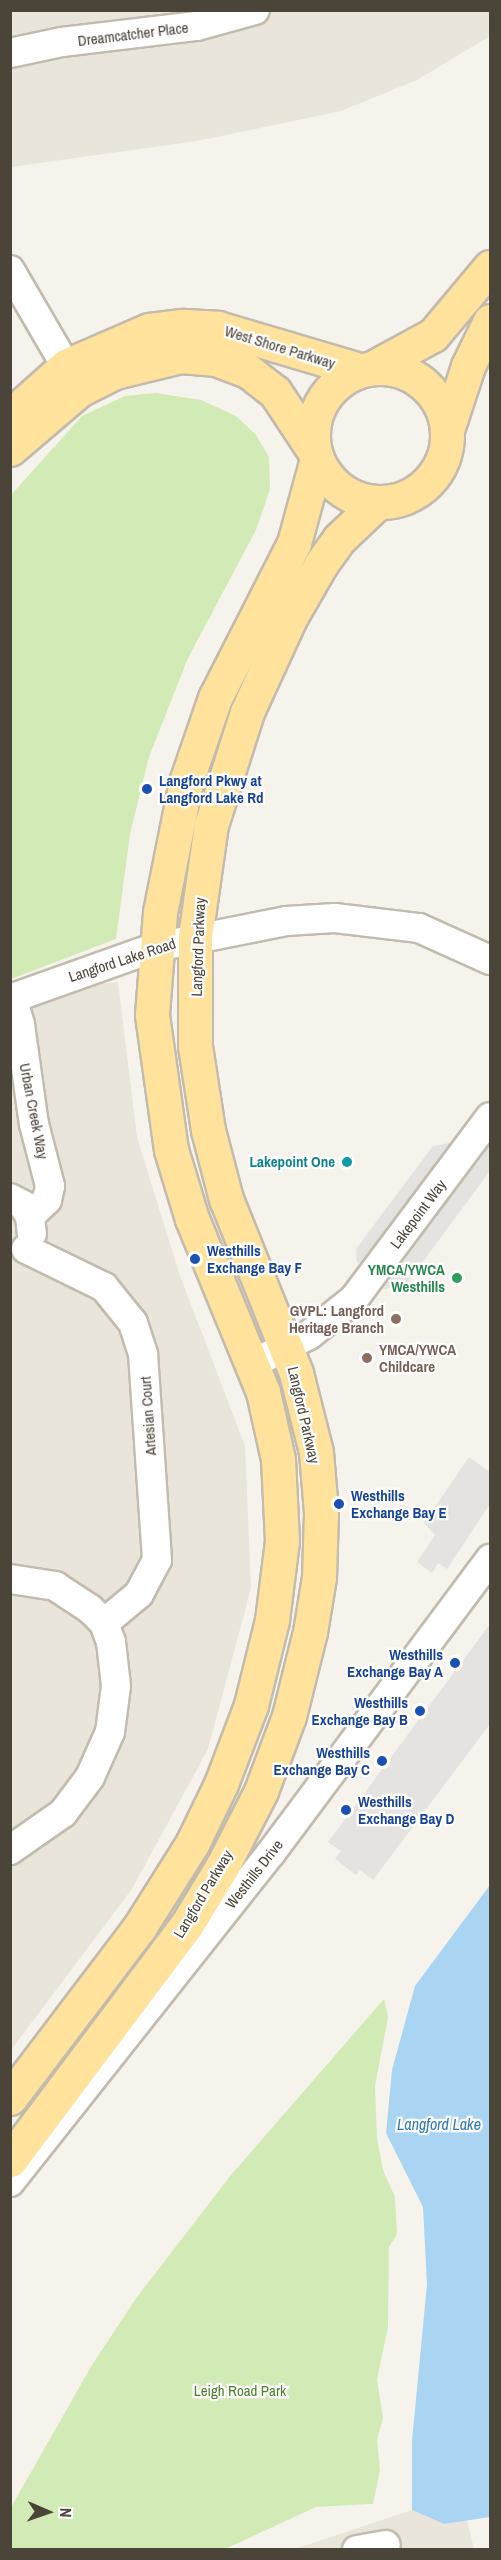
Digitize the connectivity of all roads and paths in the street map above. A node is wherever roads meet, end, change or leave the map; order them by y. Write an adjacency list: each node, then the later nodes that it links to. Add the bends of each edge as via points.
1 (255, 10): 2 (street, Dreamcatcher Place, via 197,26 62,42)
2 (10, 53)
3 (490, 267): 6 (main road, via 433,335)
4 (10, 270): 7 (street)
5 (490, 321): 9 (main road, via 468,366)
6 (367, 369): 7 (main road, West Shore Parkway, via 248,335 184,326 140,333); 9 (main road, via 395,368 414,376 430,389 442,407); 11 (main road, via 327,393 317,411)
7 (73, 378): 8 (main road, West Shore Parkway); 10 (main road, West Shore Parkway); 11 (main road, West Shore Parkway, via 182,356 216,359 248,371 275,392)
8 (10, 416)
9 (448, 427): 12 (main road, via 440,467 428,483 397,501)
10 (10, 449)
11 (316, 455): 12 (main road, via 340,490); 14 (main road, via 294,543 235,656 199,740 179,812)
12 (377, 503): 13 (main road, Langford Parkway, via 338,541 321,564 290,618 247,712 211,825)
13 (195, 937): 14 (street, Langford Lake Road); 15 (street, Langford Lake Road, via 286,921 335,918 419,928); 20 (main road, Langford Parkway, via 195,1046 208,1130 226,1198)
14 (156, 947): 16 (street, Langford Lake Road); 21 (main road, via 152,1014 171,1150 192,1219)
15 (487, 961)
16 (11, 999): 18 (street, Urban Creek Way, via 20,1025 34,1125 50,1186 47,1200)
17 (490, 1117): 20 (street, Lakepoint Way, via 354,1299 325,1324)
18 (20, 1207): 19 (street, Artesian Court, via 32,1236)
19 (18, 1253): 24 (street, Artesian Court, via 104,1287 133,1323 143,1354 157,1560 139,1594)
20 (286, 1347): 21 (street, Lakepoint Way); 27 (main road, Langford Parkway, via 315,1452 321,1512 314,1610 289,1716 261,1791 186,1926)
21 (252, 1364): 26 (main road, via 263,1392 278,1460 282,1541 272,1620 251,1705 221,1784 192,1844 139,1929)
22 (490, 1559): 28 (street, Westhills Drive, via 271,1853)
23 (10, 1579): 24 (street, via 61,1588)
24 (104, 1623): 25 (street, via 116,1664 116,1686 102,1755 63,1813)
25 (10, 1850)
26 (10, 2097)
27 (10, 2160)
28 (10, 2182)
29 (386, 2545): 30 (street)
30 (357, 2550)

